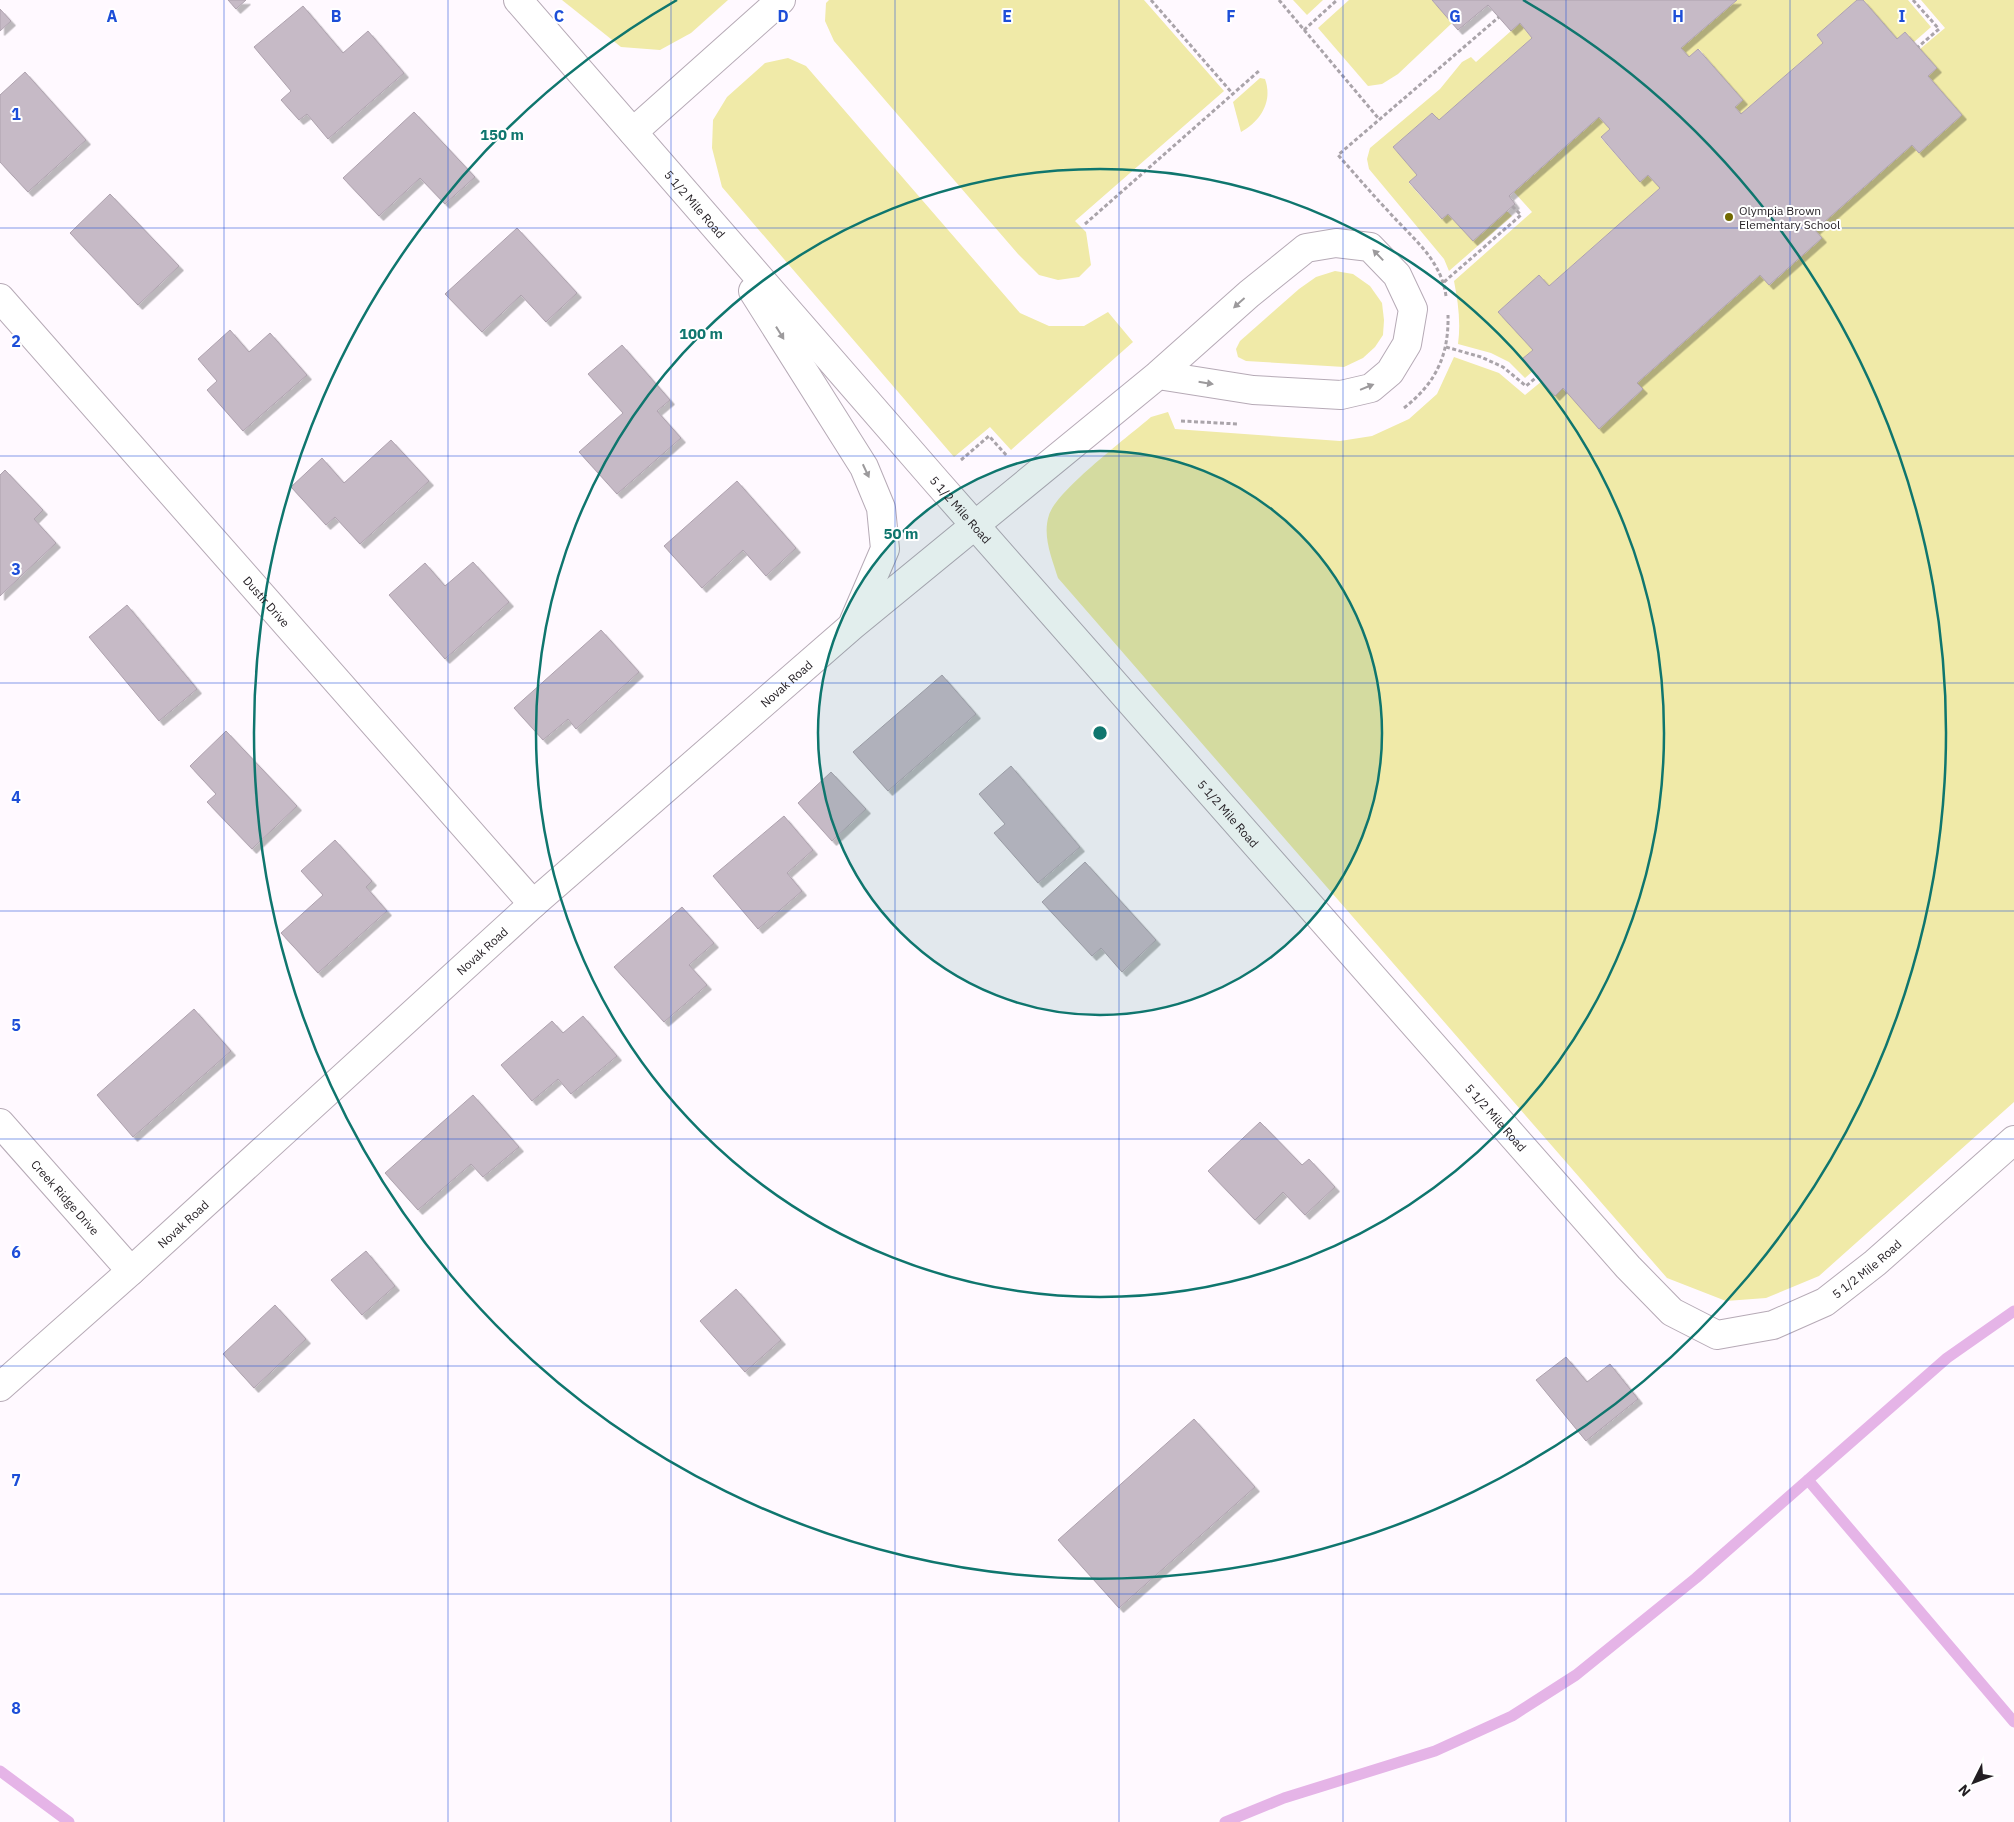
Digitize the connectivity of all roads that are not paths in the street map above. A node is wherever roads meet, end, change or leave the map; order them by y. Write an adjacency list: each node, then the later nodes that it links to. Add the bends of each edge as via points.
1 (518, 0): 3 (street, 5 1/2 Mile Road)
2 (782, 0): 3 (street)
3 (633, 132): 4 (street, 5 1/2 Mile Road)
4 (708, 218): 7 (street, 5 1/2 Mile Road); 8 (street, one-way to 8, via 864,467 881,508 885,549)
5 (0, 298): 9 (street, Dustir Drive)
6 (1158, 375): 6 (street, Novak Road, one-way to 6, via 1253,390 1340,395 1370,388 1390,372 1408,344 1412,309 1398,275 1370,247 1336,243 1306,248); 7 (street, Novak Road)
7 (974, 525): 8 (street, Novak Road); 11 (street, 5 1/2 Mile Road, via 1628,1267 1672,1312 1717,1335 1773,1325 1825,1302 1875,1264)
8 (852, 626): 9 (street, Novak Road)
9 (533, 904): 12 (street, Novak Road)
10 (0, 1123): 12 (street, Creek Ridge Drive)
11 (2014, 1140)
12 (131, 1271): 13 (street, Novak Road)
13 (0, 1387)

